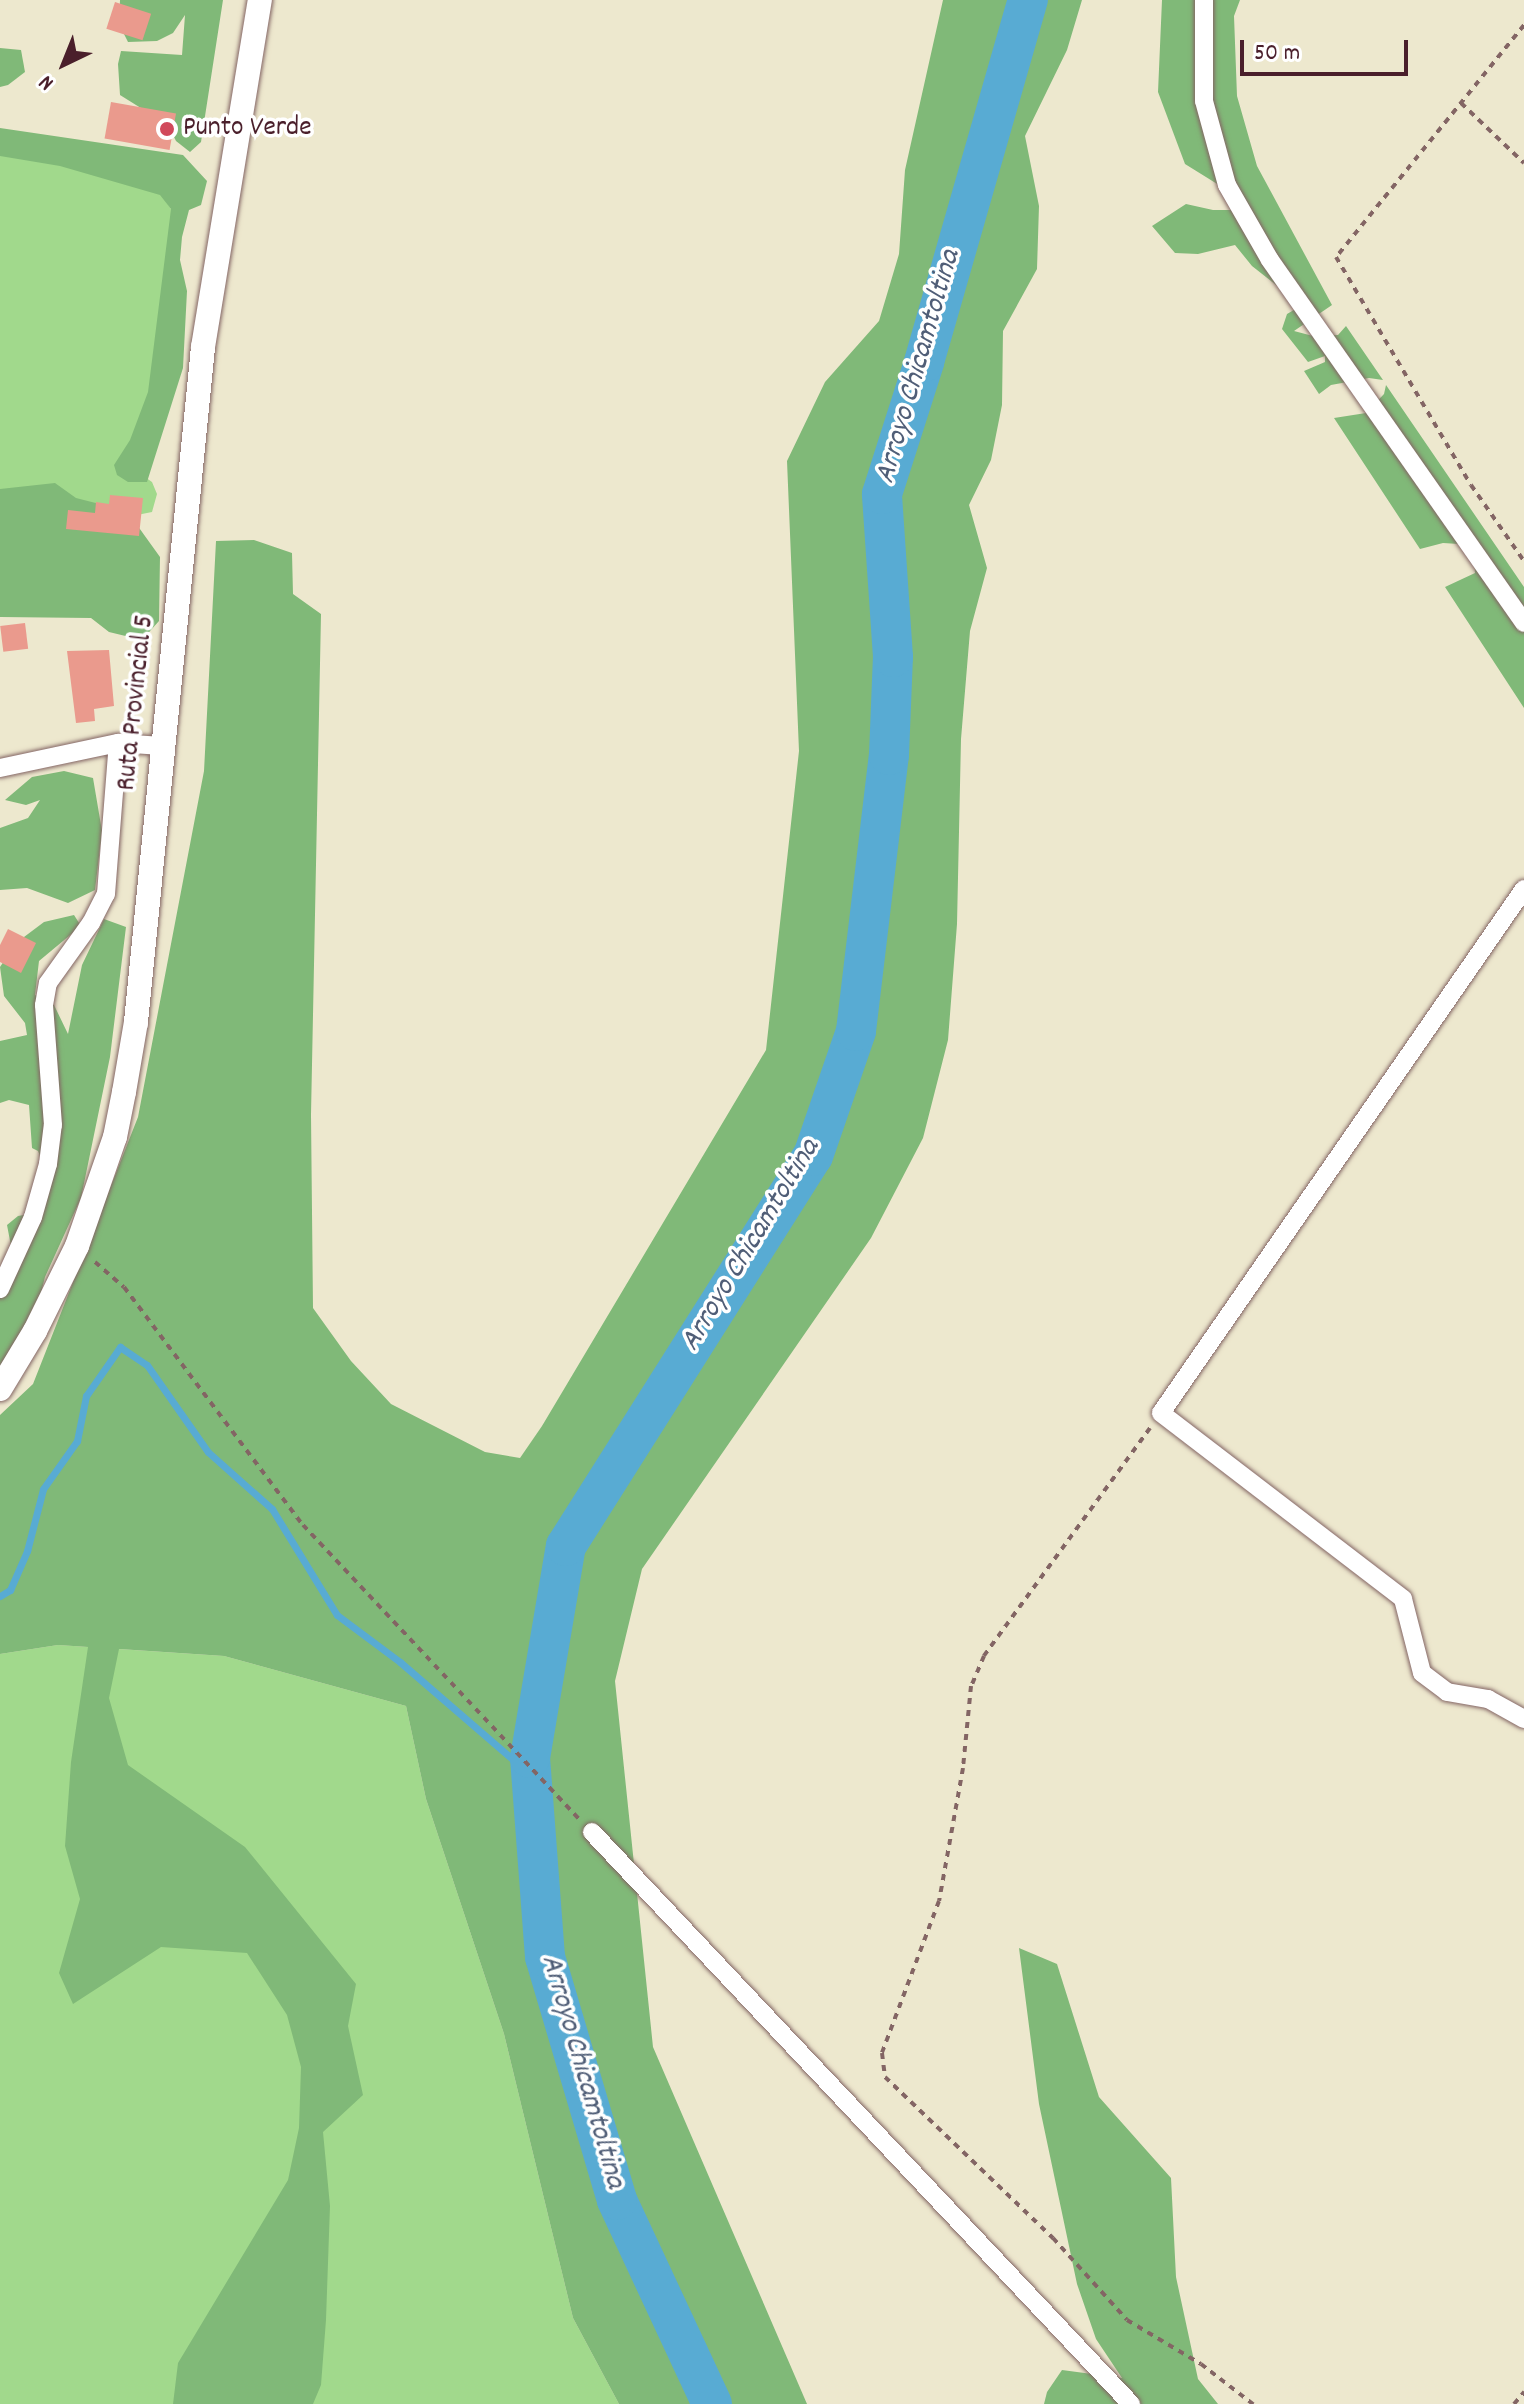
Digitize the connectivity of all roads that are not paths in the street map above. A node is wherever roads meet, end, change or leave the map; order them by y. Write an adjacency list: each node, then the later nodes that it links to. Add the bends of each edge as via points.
1 (260, 0): 5 (main road, Ruta Provincial 5, via 203,347)
2 (1204, 0): 3 (street, via 1204,101 1227,185 1270,260)
3 (1524, 623)
4 (118, 743): 5 (street); 6 (street); 8 (street, via 106,894 48,983 44,1005 53,1125 48,1164 33,1217)
5 (162, 746): 9 (main road, Ruta Provincial 5, via 136,1022 115,1137 77,1246)
6 (0, 768)
7 (1524, 889): 10 (street, via 1161,1413 1403,1599 1422,1673 1447,1692 1488,1699)
8 (0, 1289)
9 (0, 1389)
10 (1524, 1719)
11 (592, 1832): 12 (street)
12 (1131, 2404)

